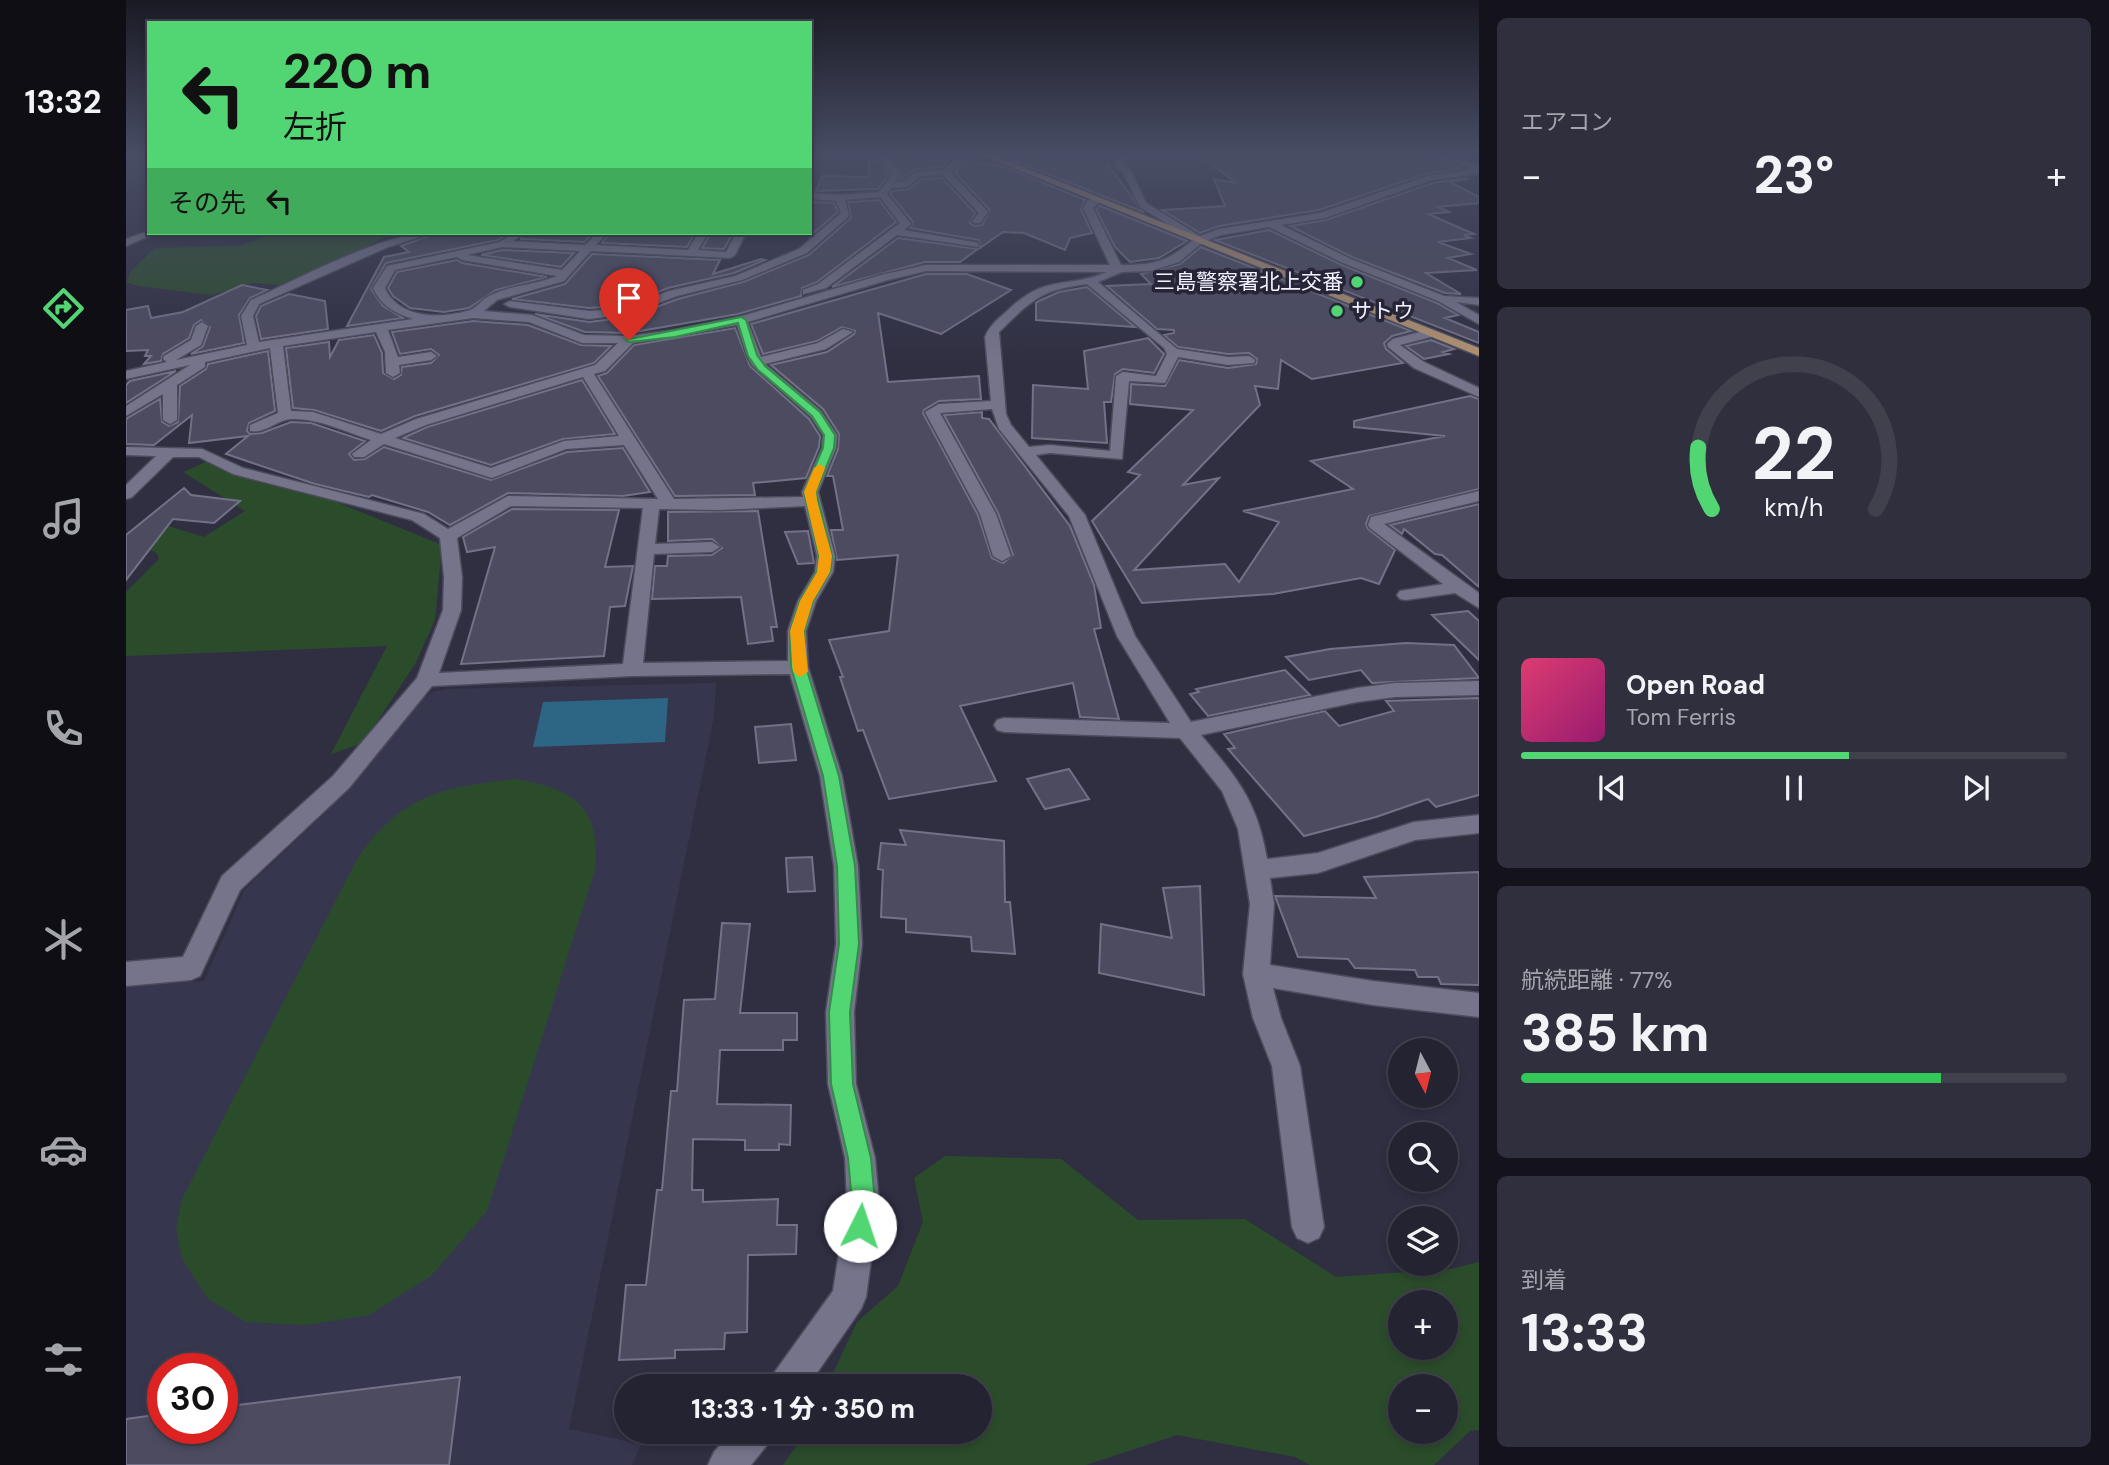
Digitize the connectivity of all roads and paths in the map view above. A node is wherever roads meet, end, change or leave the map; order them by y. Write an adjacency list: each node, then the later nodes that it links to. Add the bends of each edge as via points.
1 (836, 222): 28 (street, via 803,251 738,278 673,293 625,312 589,314)
2 (905, 222): 10 (street)
3 (1095, 222): 24 (street)
4 (1153, 222): 17 (main road)
5 (1175, 222): 17 (street)
6 (1281, 222): 7 (street)
7 (1270, 224): 17 (street); 27 (street)
8 (126, 232): 9 (street)
9 (147, 232)
10 (897, 232): 20 (street); 30 (street, via 822,286)
11 (147, 233): 18 (street)
12 (421, 235): 41 (street, via 384,245 255,302 247,316)
13 (518, 235): 19 (street)
14 (600, 235): 21 (street)
15 (702, 235): 22 (street)
16 (740, 235): 22 (street, via 730,255)
17 (1199, 240): 24 (street, via 1166,264); 38 (main road)
18 (126, 243)
19 (502, 244): 21 (street); 23 (street)
20 (974, 245)
21 (589, 248): 22 (street); 25 (street)
22 (691, 253)
23 (452, 255): 25 (street); 34 (street, via 391,268 379,288 394,307)
24 (1118, 270): 26 (street); 30 (street, via 926,268)
25 (567, 274): 28 (street)
26 (1088, 280): 42 (street); 55 (street, via 1038,291 993,331)
27 (1443, 299): 29 (street); 33 (street)
28 (489, 302): 31 (street)
29 (1479, 302)
30 (765, 313): 32 (street)
31 (473, 314): 34 (street); 39 (street, via 532,319 582,339)
32 (741, 320): 39 (street); 48 (street)
33 (1479, 320)
34 (430, 321): 36 (street)
35 (202, 326): 49 (street, via 202,335 189,349)
36 (381, 328): 40 (street); 44 (street, via 393,367)
37 (847, 331): 48 (street, via 822,346)
38 (1431, 332): 43 (main road); 54 (street, via 1397,342 1394,347 1434,373)
39 (629, 340): 50 (street, via 600,368)
40 (276, 344): 41 (street); 57 (street)
41 (254, 347): 45 (street)
42 (1172, 352): 47 (street); 64 (street, via 1160,380 1123,376 1117,456 1050,449)
43 (1479, 352)
44 (431, 356)
45 (210, 358): 49 (street); 53 (street)
46 (1250, 360): 47 (street)
47 (1227, 361): 52 (street)
48 (757, 362): 68 (street, via 816,414 830,435)
49 (152, 370): 51 (street)
50 (586, 372): 60 (street, via 421,422); 61 (street)
51 (126, 375)
52 (1221, 375)
53 (170, 384): 56 (street); 58 (street)
54 (1479, 393)
55 (998, 405): 64 (street, via 1004,426); 73 (street, via 932,412 988,514)
56 (126, 412)
57 (285, 415): 59 (street); 60 (street, via 308,415)
58 (170, 420)
59 (255, 428)
60 (382, 439): 61 (street, via 492,473 564,445); 65 (street)
61 (627, 440): 69 (street)
62 (126, 451): 63 (street)
63 (170, 451): 66 (street); 70 (street, via 202,453 249,474 385,506 418,517)
64 (1025, 452): 82 (street, via 1077,515 1126,636)
65 (359, 454)
66 (126, 494)
67 (1479, 496): 74 (street, via 1377,520 1376,525 1387,535)
68 (811, 501): 69 (street); 77 (street, via 826,556 824,572 797,631)
69 (660, 502): 70 (street, via 509,501); 72 (street)
70 (448, 536): 79 (street, via 452,610)
71 (712, 547): 72 (street)
72 (646, 549): 78 (street)
73 (1002, 556)
74 (1457, 587): 75 (street); 76 (street)
75 (1406, 595)
76 (1479, 602)
77 (798, 667): 78 (street); 89 (street, via 831,776 846,866 849,944 840,1012 842,1084 860,1158 863,1202 849,1297)
78 (632, 670): 79 (street)
79 (426, 680): 85 (street, via 341,782 231,883 191,968)
80 (1479, 688): 82 (street, via 1357,695)
81 (1004, 724): 82 (street)
82 (1186, 731): 84 (street, via 1231,787 1250,829)
83 (1479, 824): 84 (street, via 1414,831 1318,863)
84 (1257, 870): 86 (street, via 1262,904)
85 (126, 974)
86 (1256, 974): 87 (street); 88 (street, via 1286,1066)
87 (1479, 1005)
88 (1308, 1227)
89 (795, 1374)
90 (744, 1444): 91 (street)
91 (727, 1465)

